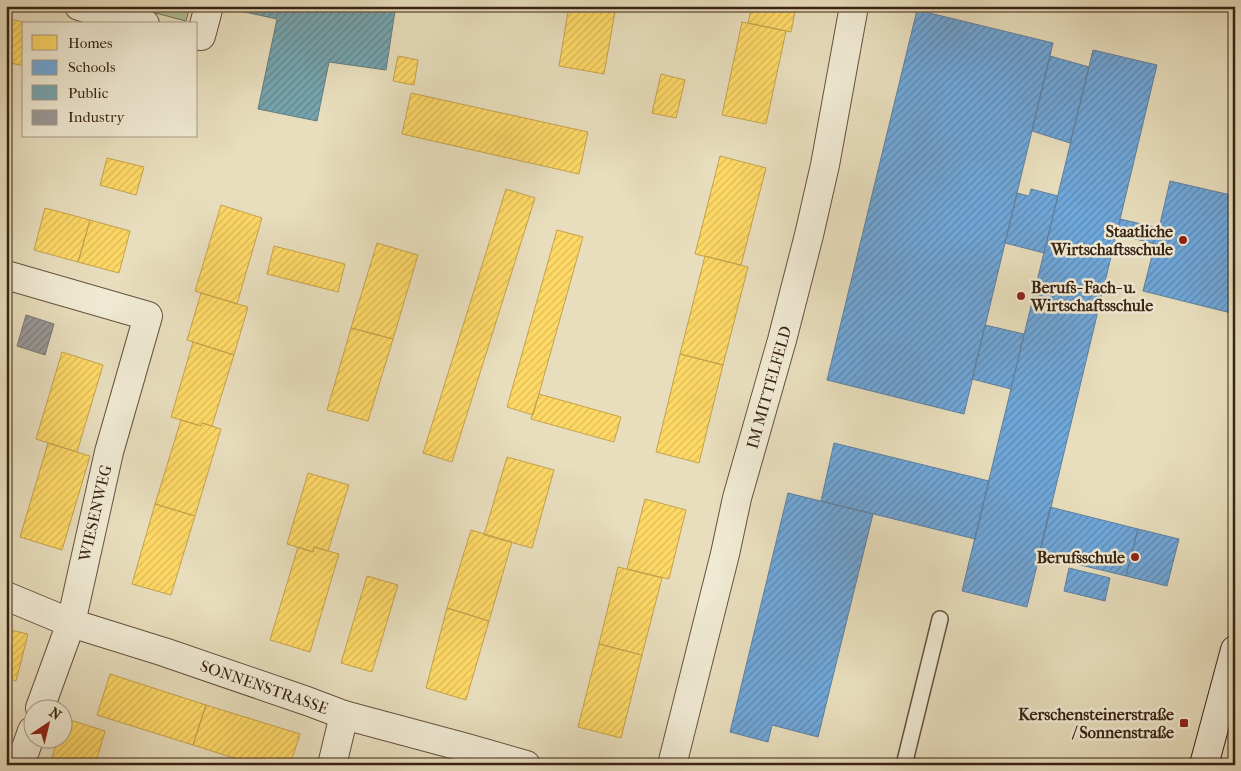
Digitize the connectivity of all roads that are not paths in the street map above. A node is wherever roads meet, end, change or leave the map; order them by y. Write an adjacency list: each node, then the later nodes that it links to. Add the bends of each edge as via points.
1 (79, 6): 4 (street)
2 (208, 6): 5 (street, via 201,36)
3 (854, 6): 17 (street, IM MITTELFELD, via 809,235 737,498)
4 (135, 22)
5 (198, 35)
6 (6, 275): 9 (street, WIESENWEG, via 148,316 109,452)
7 (6, 596): 9 (street, SONNENSTRASSE)
8 (940, 618): 18 (lane)
9 (71, 624): 11 (street, WIESENWEG); 12 (street, SONNENSTRASSE, via 164,652)
10 (1235, 650): 19 (street)
11 (44, 698)
12 (344, 715): 15 (street); 16 (street, SONNENSTRASSE)
13 (26, 748): 14 (street)
14 (20, 765)
15 (332, 765)
16 (526, 765)
17 (672, 765)
18 (904, 765)
19 (1204, 765)

